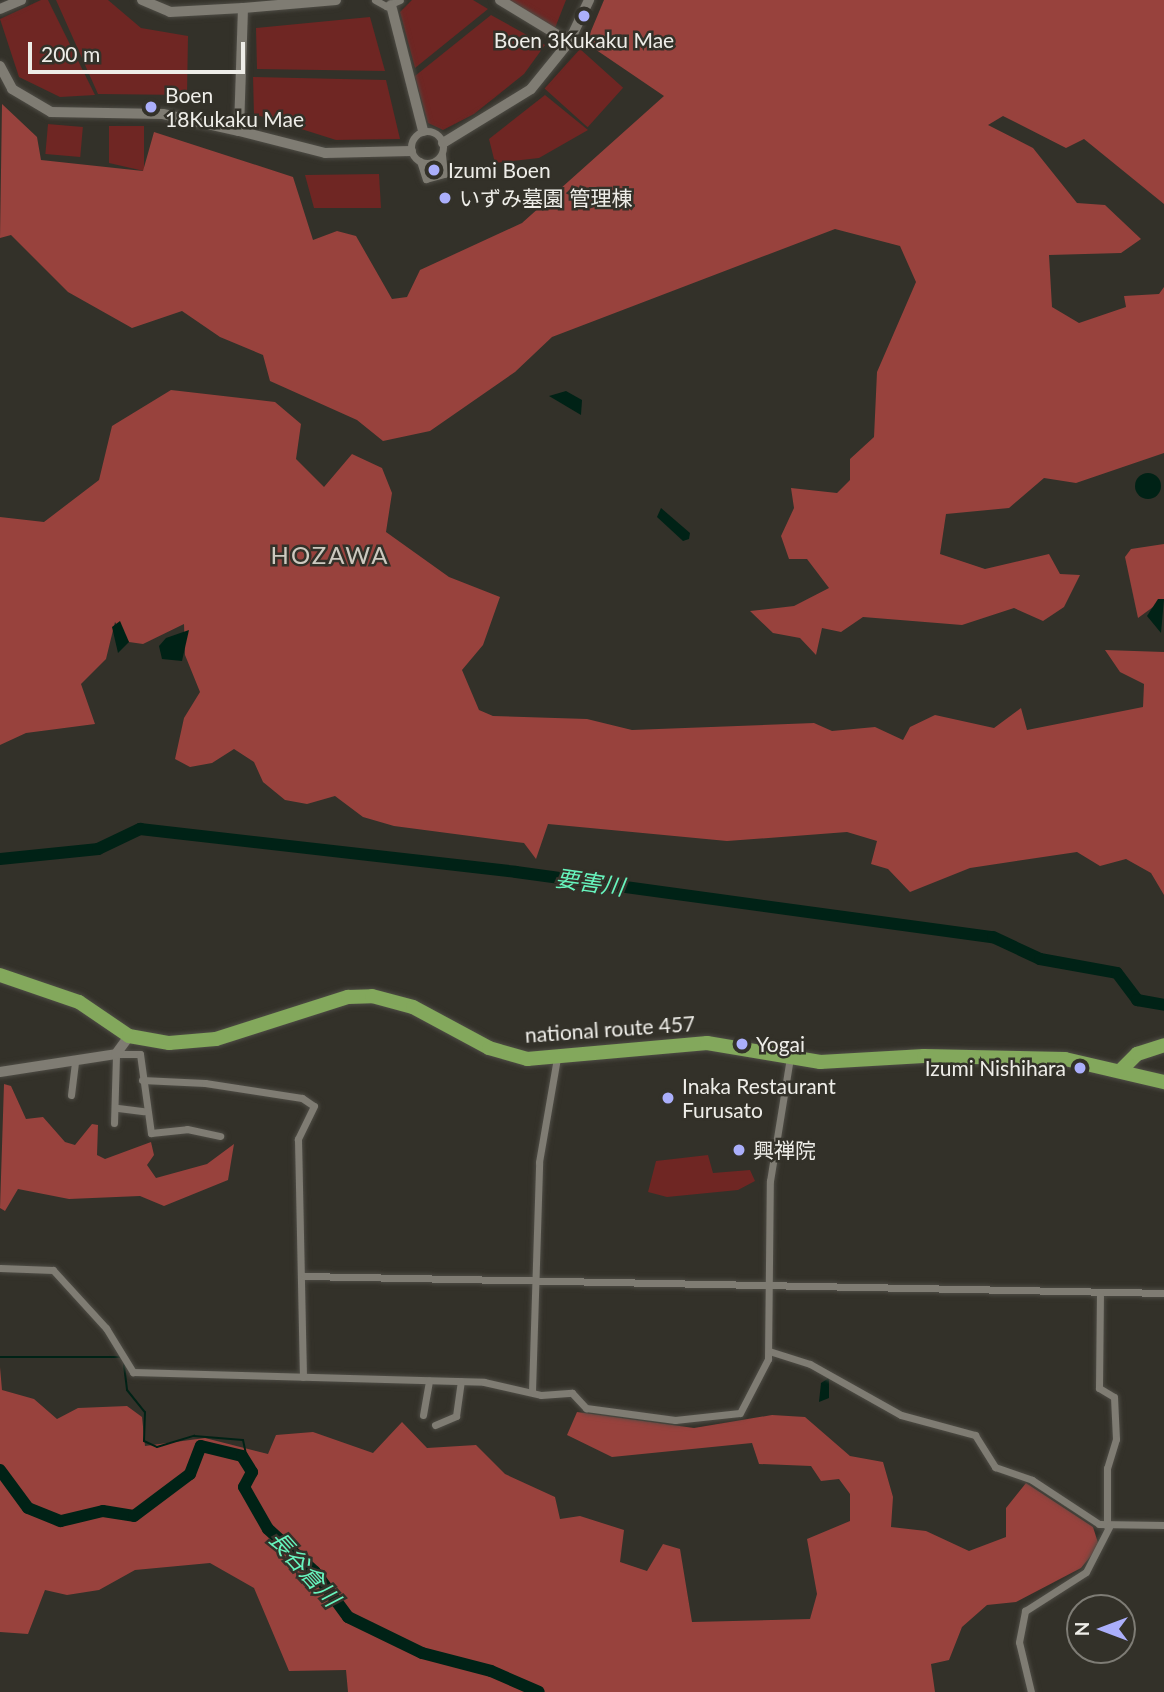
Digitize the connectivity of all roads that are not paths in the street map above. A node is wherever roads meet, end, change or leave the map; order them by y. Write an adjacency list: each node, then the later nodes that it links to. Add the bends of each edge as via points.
1 (21, 0): 10 (street)
2 (142, 0): 9 (street, via 170,12)
3 (330, 0): 4 (street); 9 (street)
4 (336, 0)
5 (375, 0): 8 (street)
6 (499, 0): 11 (street)
7 (589, 0): 11 (street)
8 (396, 3): 14 (street)
9 (243, 8): 13 (street)
10 (0, 9)
11 (569, 42): 15 (street, via 523,96)
12 (0, 66): 13 (street, via 12,89 51,112 163,114)
13 (239, 131): 16 (street, via 325,153)
14 (423, 131): 15 (street); 16 (street)
15 (443, 143): 17 (street)
16 (411, 151): 18 (street)
17 (442, 155): 18 (street, via 431,163); 18 (street, via 444,174 426,179)
18 (420, 161)
19 (0, 975): 20 (highway, national route 457, via 79,1002)
20 (129, 1036): 22 (street); 24 (highway, national route 457, via 169,1043 216,1039 348,997 372,996 413,1007 507,1056)
21 (1164, 1045): 26 (highway, via 1136,1054)
22 (116, 1054): 25 (street); 28 (street, via 139,1054); 31 (street)
23 (790, 1057): 24 (highway, national route 457, via 707,1043); 26 (highway, national route 457, via 848,1062 1001,1056); 38 (street, via 770,1181)
24 (557, 1058): 37 (street, via 539,1162)
25 (75, 1062): 27 (street); 30 (street)
26 (1121, 1070): 29 (highway, national route 457)
27 (0, 1072)
28 (142, 1080): 32 (street); 36 (street, via 205,1083 311,1103 314,1111 299,1124 298,1139)
29 (1164, 1082)
30 (71, 1095)
31 (118, 1108): 32 (street); 33 (street)
32 (144, 1111): 34 (street, via 150,1133 187,1129)
33 (114, 1124)
34 (220, 1136)
35 (0, 1268): 42 (street, via 53,1270 106,1328 133,1372)
36 (304, 1276): 37 (street); 42 (street)
37 (536, 1280): 38 (street); 45 (street)
38 (769, 1285): 39 (street); 41 (street)
39 (1100, 1292): 40 (street); 49 (street, via 1099,1388 1114,1397 1116,1439 1107,1468)
40 (1164, 1293)
41 (769, 1351): 45 (street, via 749,1402 733,1414 675,1420 586,1408 572,1393); 49 (street, via 810,1364 901,1415 975,1435 995,1467 1032,1479)
42 (303, 1377): 43 (street)
43 (429, 1381): 44 (street); 46 (street)
44 (461, 1381): 45 (street); 47 (street, via 456,1416)
45 (532, 1391)
46 (423, 1415)
47 (435, 1425)
48 (1164, 1525): 49 (street)
49 (1109, 1526): 50 (street, via 1086,1572 1025,1611 1018,1642)
50 (1031, 1692)

